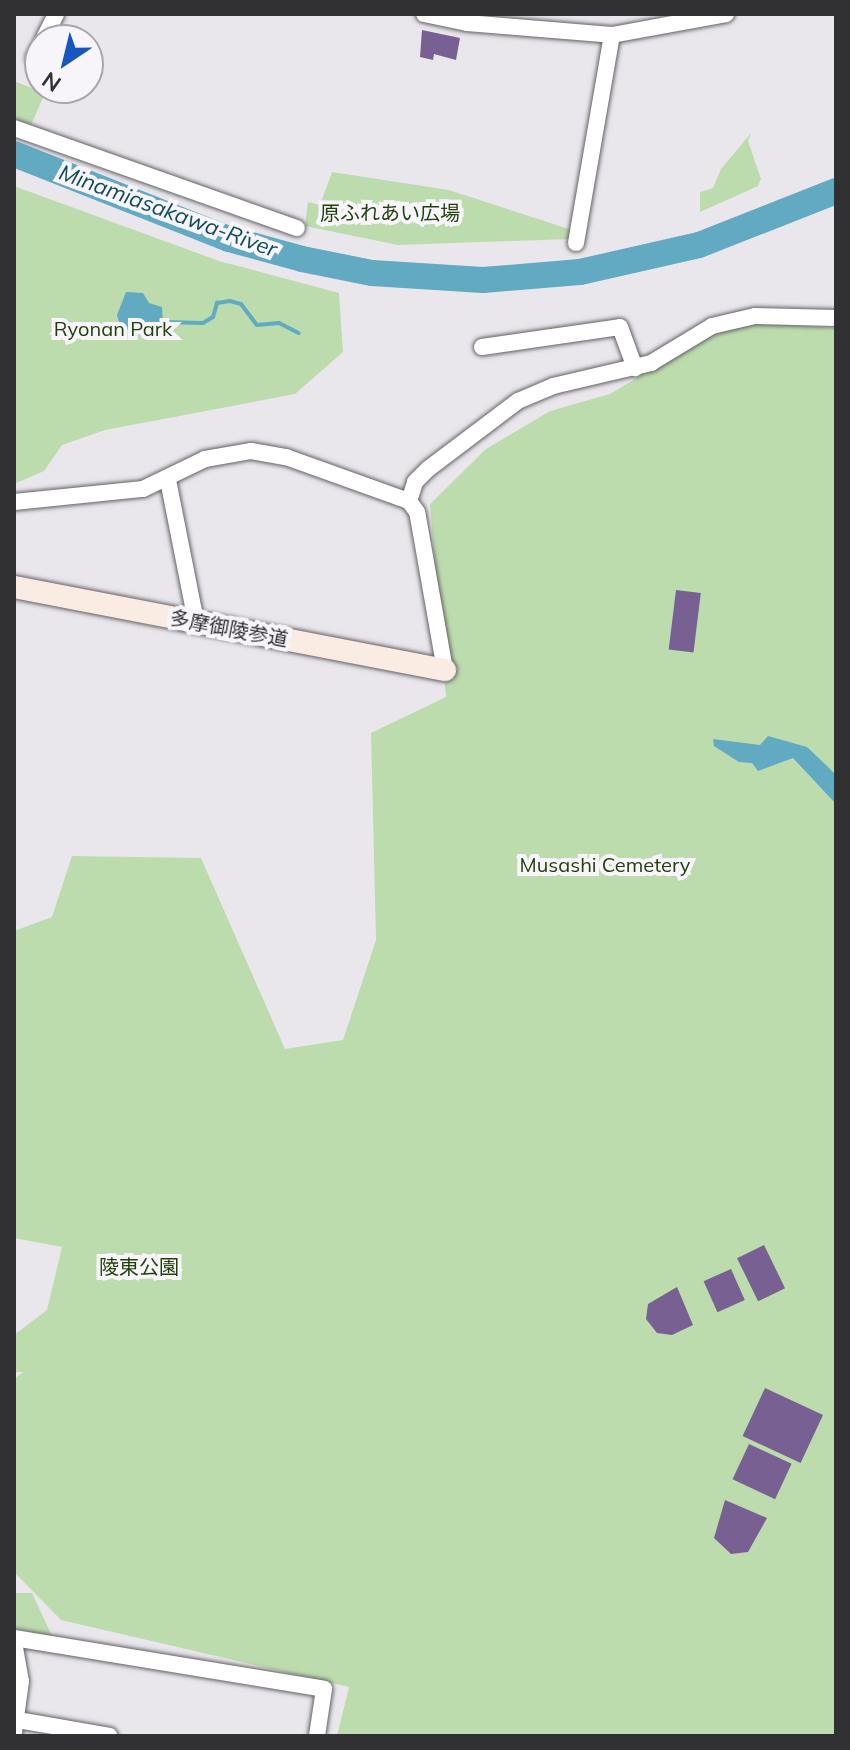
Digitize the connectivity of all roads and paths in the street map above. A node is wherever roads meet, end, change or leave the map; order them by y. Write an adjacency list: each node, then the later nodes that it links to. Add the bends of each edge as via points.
1 (424, 14): 3 (street, via 467,23)
2 (726, 14): 3 (street)
3 (612, 35): 6 (street)
4 (14, 128): 5 (street)
5 (297, 228)
6 (576, 243)
7 (836, 318): 9 (street, via 768,315 728,320)
8 (482, 347): 9 (street, via 620,327)
9 (635, 368): 11 (street, via 553,386 506,408 422,475)
10 (168, 480): 11 (street, via 205,459 251,451 286,457); 12 (street, via 143,489); 14 (street)
11 (409, 501): 15 (street, via 419,525)
12 (14, 502)
13 (14, 587): 14 (main road, 多摩御陵参道)
14 (196, 622): 15 (main road, 多摩御陵参道)
15 (445, 670)
16 (14, 1640): 17 (street, via 21,1681); 19 (street, via 324,1689)
17 (16, 1727): 18 (street)
18 (110, 1736)
19 (317, 1736)

